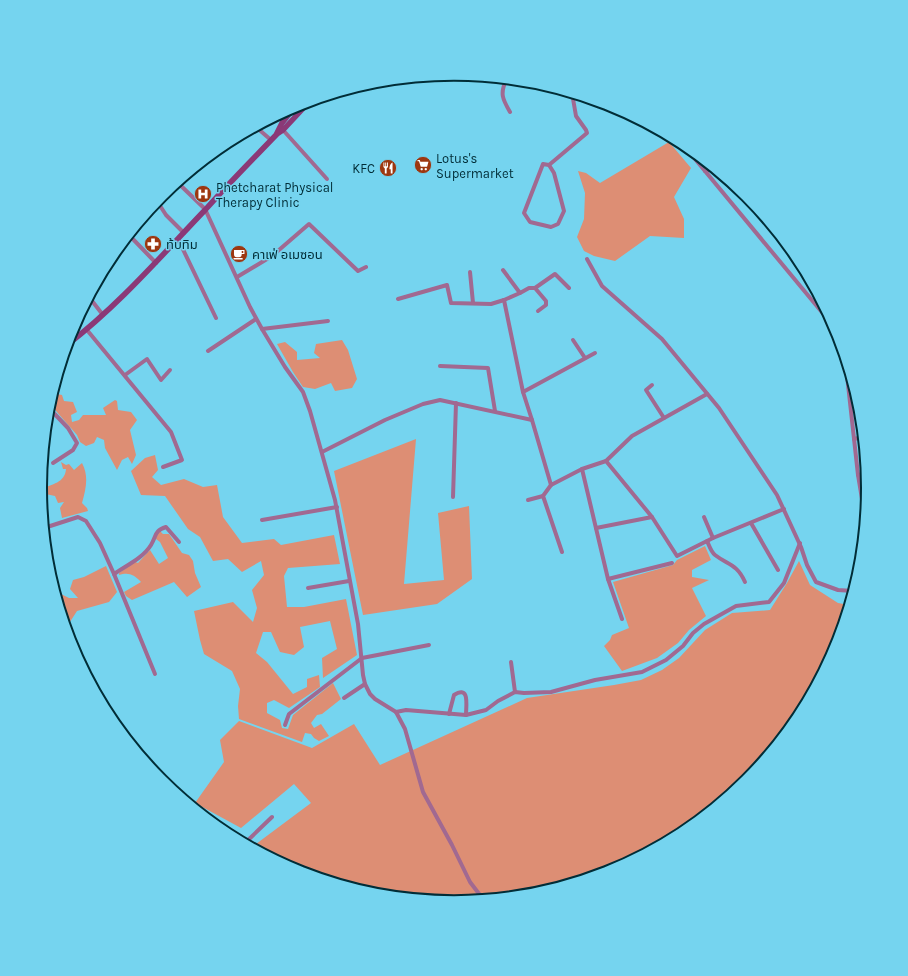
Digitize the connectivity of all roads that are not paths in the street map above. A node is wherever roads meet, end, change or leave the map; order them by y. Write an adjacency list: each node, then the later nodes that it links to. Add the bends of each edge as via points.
1 (504, 84): 4 (street, via 503,100)
2 (573, 99): 11 (street, via 576,116 587,132)
3 (301, 111): 6 (main road)
4 (510, 112)
5 (286, 117): 8 (main road)
6 (283, 130): 8 (main road); 14 (street)
7 (260, 131): 9 (street)
8 (277, 134): 9 (main road)
9 (271, 140): 17 (main road)
10 (697, 162): 13 (street)
11 (549, 165): 11 (street, via 543,164 524,213 530,222 551,227 558,224 564,211 554,173)
12 (708, 170): 13 (street)
13 (705, 171): 34 (street)
14 (327, 179)
15 (181, 186): 17 (street)
16 (160, 207): 18 (street)
17 (205, 209): 18 (main road); 26 (street)
18 (184, 233): 20 (main road)
19 (132, 238): 22 (street)
20 (178, 239): 22 (main road); 37 (street)
21 (587, 259): 52 (street, via 602,286 662,339)
22 (156, 263): 36 (main road)
23 (366, 267): 26 (street, via 358,272 309,224 272,256)
24 (503, 270): 29 (street)
25 (470, 272): 33 (street)
26 (237, 277): 38 (street)
27 (535, 288): 28 (street, via 555,274); 29 (street); 35 (street, via 546,301 546,305)
28 (569, 288)
29 (520, 293): 31 (street)
30 (398, 299): 33 (street, via 447,285 451,303)
31 (504, 300): 33 (street, via 490,304); 51 (street)
32 (93, 302): 36 (street)
33 (473, 303)
34 (820, 310)
35 (538, 311)
36 (103, 315): 41 (main road)
37 (216, 318)
38 (256, 319): 40 (street); 44 (street)
39 (328, 321): 40 (street)
40 (262, 329): 61 (street, via 303,392)
41 (87, 330): 42 (main road); 49 (street)
42 (76, 339)
43 (573, 340): 46 (street)
44 (208, 351)
45 (595, 352): 46 (street)
46 (585, 358): 51 (street)
47 (440, 366): 55 (street, via 488,368)
48 (170, 370): 49 (street, via 161,380 147,359)
49 (125, 375): 64 (street, via 171,432 182,460)
50 (652, 385): 57 (street, via 646,390)
51 (523, 392): 58 (street)
52 (707, 394): 57 (street); 73 (street, via 719,408)
53 (851, 402): 60 (street)
54 (456, 403): 55 (street); 61 (street, via 440,400 423,404); 70 (street)
55 (495, 411): 58 (street)
56 (54, 413): 63 (street, via 68,428 77,443 73,450)
57 (664, 418): 62 (street, via 632,436)
58 (532, 420): 67 (street)
59 (858, 438): 60 (street)
60 (854, 439): 66 (street)
61 (322, 452): 72 (street)
62 (606, 461): 65 (street); 74 (street)
63 (53, 463)
64 (163, 467)
65 (582, 469): 67 (street); 79 (street)
66 (858, 474): 68 (street)
67 (551, 485): 69 (street)
68 (861, 492)
69 (543, 496): 71 (street); 84 (street)
70 (453, 497)
71 (528, 500)
72 (337, 507): 76 (street); 89 (street)
73 (784, 509): 77 (street); 83 (street)
74 (652, 517): 79 (street); 81 (street, via 677,556)
75 (704, 517): 80 (street)
76 (262, 520)
77 (750, 523): 80 (street); 86 (street)
78 (49, 526): 87 (street, via 78,517 86,520)
79 (596, 528): 88 (street)
80 (714, 538): 81 (street)
81 (707, 541): 90 (street, via 714,554 732,564 742,574)
82 (179, 542): 87 (street, via 166,527 161,528 144,553)
83 (800, 543): 92 (street, via 816,582); 99 (street, via 784,583 769,602 736,606 704,624 666,660 642,672 595,680 551,692)
84 (562, 552)
85 (672, 563): 88 (street)
86 (778, 570)
87 (114, 574): 97 (street)
88 (608, 579): 93 (street)
89 (349, 581): 91 (street); 95 (street)
90 (745, 582)
91 (308, 588)
92 (848, 591)
93 (622, 618)
94 (428, 645): 95 (street)
95 (362, 658): 98 (street); 104 (street, via 289,714)
96 (511, 662): 99 (street)
97 (155, 674)
98 (365, 684): 100 (street); 101 (street, via 375,699)
99 (515, 692): 103 (street, via 486,710)
100 (344, 698)
101 (396, 712): 102 (street, via 406,710); 107 (street, via 406,729 423,792 470,882)
102 (449, 714): 103 (street); 103 (street, via 454,695 462,692 466,698)
103 (466, 715)
104 (285, 725)
105 (272, 816): 106 (street)
106 (249, 840)
107 (479, 894)

